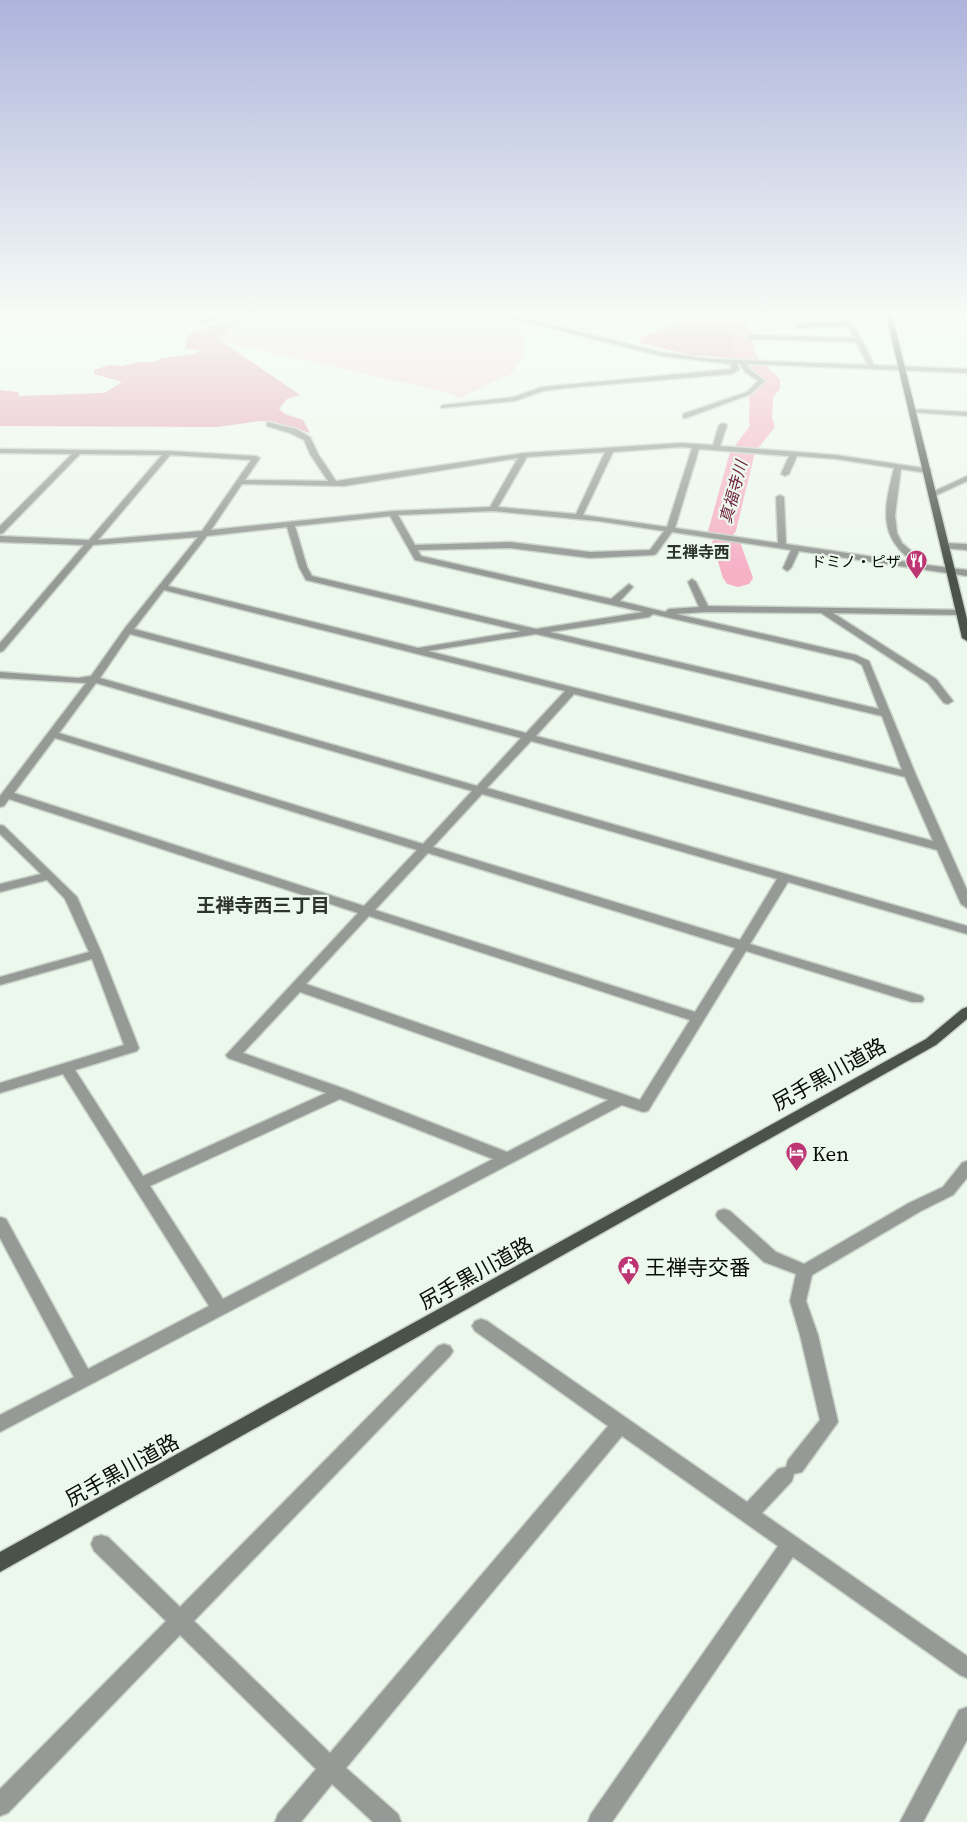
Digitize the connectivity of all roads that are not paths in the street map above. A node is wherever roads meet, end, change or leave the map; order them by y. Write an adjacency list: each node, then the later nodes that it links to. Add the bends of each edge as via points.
1 (506, 400): 4 (street)
2 (730, 400): 7 (street)
3 (909, 400): 6 (main road)
4 (443, 407)
5 (682, 408): 7 (street)
6 (912, 411): 8 (street); 21 (main road)
7 (696, 412): 9 (street)
8 (967, 414)
9 (686, 416)
10 (270, 424): 25 (street, via 308,439)
11 (723, 425): 13 (street)
12 (696, 446): 13 (street); 14 (street); 32 (street)
13 (716, 448): 18 (street)
14 (610, 449): 19 (street); 30 (street)
15 (0, 451): 16 (street)
16 (77, 453): 17 (street); 33 (street)
17 (168, 453): 24 (street, via 256,458); 36 (street)
18 (794, 454): 20 (street); 22 (street)
19 (524, 455): 25 (street); 28 (street)
20 (898, 467): 21 (street); 42 (street, via 890,498 894,540 902,550)
21 (927, 470): 26 (main road)
22 (785, 474)
23 (967, 478): 26 (street)
24 (239, 482): 25 (street); 34 (street)
25 (334, 484)
26 (932, 494): 38 (main road)
27 (780, 496): 37 (street)
28 (493, 509): 29 (street); 30 (street)
29 (393, 513): 31 (street); 41 (street)
30 (579, 516): 32 (street)
31 (290, 524): 34 (street); 55 (street, via 309,578)
32 (670, 529): 37 (street); 41 (street, via 653,552 590,554 481,545)
33 (0, 531)
34 (205, 533): 36 (street); 47 (street)
35 (0, 539): 36 (street)
36 (90, 543): 57 (street)
37 (782, 545): 39 (street)
38 (945, 546): 40 (street); 44 (main road)
39 (797, 547): 42 (street); 43 (street)
40 (967, 547)
41 (412, 548): 49 (street, via 418,558)
42 (925, 566): 44 (street)
43 (787, 568)
44 (950, 570): 45 (street); 53 (main road)
45 (967, 573)
46 (692, 582): 50 (street)
47 (162, 587): 54 (street); 58 (street)
48 (628, 587): 49 (street)
49 (613, 603): 52 (street)
50 (705, 609): 51 (street); 52 (street)
51 (822, 610): 53 (street); 62 (street, via 932,681)
52 (656, 612): 55 (street); 63 (street, via 856,658 866,663)
53 (961, 612): 56 (main road)
54 (128, 630): 60 (street); 65 (street)
55 (537, 632): 58 (street); 63 (street)
56 (967, 638)
57 (0, 649)
58 (414, 650): 61 (street)
59 (0, 675): 60 (street)
60 (94, 680): 64 (street); 67 (street)
61 (572, 690): 65 (street); 66 (street)
62 (948, 701)
63 (886, 714): 66 (street)
64 (53, 734): 68 (street); 71 (street)
65 (528, 736): 67 (street); 70 (street)
66 (910, 774): 70 (street)
67 (480, 789): 71 (street); 73 (street)
68 (4, 800): 76 (street)
69 (0, 828): 72 (street)
70 (942, 847): 75 (street)
71 (426, 848): 76 (street); 78 (street)
72 (49, 876): 74 (street); 79 (street, via 71,897)
73 (785, 877): 77 (street); 78 (street)
74 (0, 888)
75 (966, 900)
76 (366, 911): 81 (street); 84 (street)
77 (967, 930)
78 (744, 944): 82 (street); 84 (street)
79 (96, 954): 80 (street); 85 (street, via 132,1048)
80 (0, 981)
81 (297, 986): 87 (street, via 234,1055); 88 (street)
82 (917, 999)
83 (967, 1012): 104 (main road, 尻手黒川道路, via 931,1042)
84 (698, 1018): 88 (street, via 643,1107)
85 (66, 1068): 86 (street); 91 (street)
86 (0, 1088)
87 (340, 1093): 89 (street); 91 (street)
88 (622, 1100): 89 (street)
89 (508, 1159): 95 (street)
90 (967, 1168): 94 (street, via 948,1191)
91 (140, 1184): 95 (street)
92 (724, 1215): 94 (street, via 770,1257)
93 (0, 1223): 98 (street)
94 (805, 1272): 101 (street, via 798,1301 829,1422)
95 (220, 1309): 98 (street)
96 (481, 1326): 100 (street)
97 (444, 1351): 105 (street)
98 (85, 1380): 99 (street)
99 (0, 1424)
100 (620, 1424): 101 (street); 108 (street)
101 (748, 1514): 103 (street)
102 (102, 1544): 105 (street)
103 (791, 1544): 106 (street); 112 (street)
104 (0, 1563)
105 (179, 1622): 108 (street); 109 (street)
106 (967, 1668)
107 (967, 1718): 113 (street)
108 (331, 1769): 110 (street); 111 (street)
109 (0, 1805)
110 (286, 1822)
111 (390, 1822)
112 (599, 1822)
113 (911, 1822)

